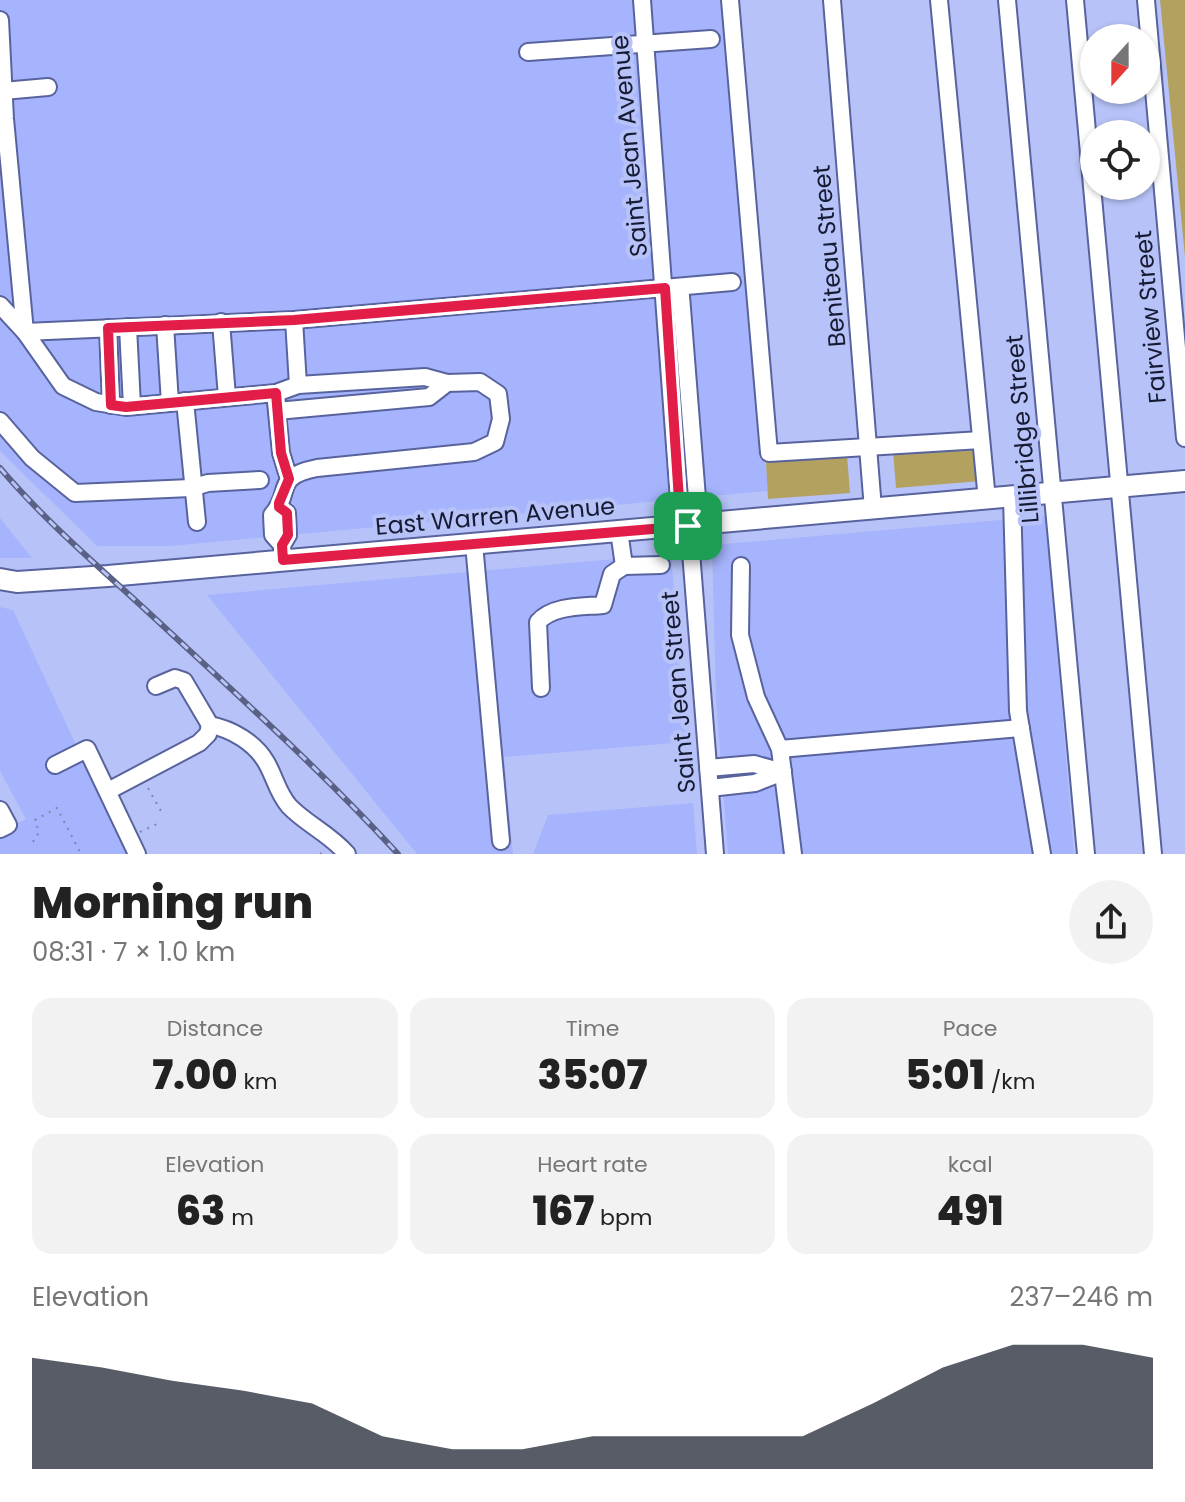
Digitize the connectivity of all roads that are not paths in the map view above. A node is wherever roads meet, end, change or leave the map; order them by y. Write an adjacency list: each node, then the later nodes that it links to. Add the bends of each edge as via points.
1 (642, 0): 10 (street, Saint Jean Avenue)
2 (730, 0): 34 (street, via 769,453)
3 (832, 0): 34 (street, Beniteau Street)
4 (939, 0): 33 (street)
5 (1007, 0): 40 (street, Lillibridge Street)
6 (1075, 0): 38 (street)
7 (1146, 0): 32 (street, Fairview Street)
8 (0, 20): 13 (street)
9 (711, 39): 10 (street)
10 (645, 44): 11 (street); 15 (street, Saint Jean Avenue)
11 (528, 52)
12 (48, 87): 13 (street)
13 (3, 91): 22 (street)
14 (732, 282): 15 (street)
15 (665, 288): 17 (street); 44 (street, Saint Jean Avenue, via 679,500)
16 (0, 305): 22 (street)
17 (294, 320): 18 (street); 24 (street)
18 (221, 322): 19 (street); 26 (street)
19 (165, 325): 20 (street); 27 (street)
20 (128, 327): 21 (street); 29 (street)
21 (108, 328): 22 (street); 28 (street)
22 (25, 332): 28 (street, via 63,386)
23 (447, 383): 24 (street, via 425,377); 30 (street, via 429,397); 35 (street, via 480,382 498,394 501,419 495,442 474,452 317,468)
24 (298, 385): 25 (street)
25 (276, 393): 26 (street); 30 (street)
26 (227, 397): 27 (street)
27 (177, 402): 29 (street); 39 (street)
28 (111, 405): 29 (street)
29 (132, 406)
30 (277, 411): 35 (street)
31 (0, 421): 39 (street, via 32,458 75,493)
32 (1185, 438)
33 (981, 440): 34 (street); 42 (street)
34 (869, 448): 43 (street, Beniteau Street)
35 (289, 479): 48 (street, via 272,515 273,535)
36 (260, 480): 39 (street)
37 (1185, 481): 38 (main road, East Warren Avenue)
38 (1121, 487): 40 (main road, East Warren Avenue); 72 (street)
39 (191, 488): 45 (street)
40 (1052, 495): 41 (main road, East Warren Avenue); 71 (street, Lillibridge Street)
41 (1012, 498): 42 (main road, East Warren Avenue); 56 (street)
42 (987, 500): 43 (main road, East Warren Avenue)
43 (873, 509): 44 (main road, East Warren Avenue)
44 (688, 520): 46 (main road, East Warren Avenue); 59 (street, Saint Jean Street)
45 (197, 522)
46 (619, 531): 47 (main road, East Warren Avenue); 50 (street)
47 (474, 544): 48 (main road, East Warren Avenue); 65 (street)
48 (282, 553): 52 (main road, East Warren Avenue, via 38,581)
49 (661, 565): 50 (street)
50 (624, 566): 54 (street, via 612,574 603,605 557,610 538,622)
51 (741, 566): 57 (street, via 740,635 756,697)
52 (0, 579)
53 (156, 686): 55 (street, via 175,678 184,681)
54 (541, 688)
55 (210, 725): 62 (street, via 199,743); 67 (street, via 232,732 260,753 291,807)
56 (1021, 728): 57 (street); 70 (street)
57 (780, 749): 60 (street)
58 (55, 765): 62 (street, via 87,749)
59 (708, 768): 60 (street, via 754,764); 61 (street, Saint Jean Street)
60 (783, 772): 61 (street, via 755,783); 69 (street)
61 (710, 788): 68 (street, Saint Jean Street)
62 (108, 791): 66 (street)
63 (0, 810): 64 (street, via 8,825)
64 (0, 829)
65 (501, 841)
66 (137, 854)
67 (347, 854)
68 (715, 854)
69 (793, 854)
70 (1042, 854)
71 (1086, 854)
72 (1153, 854)

